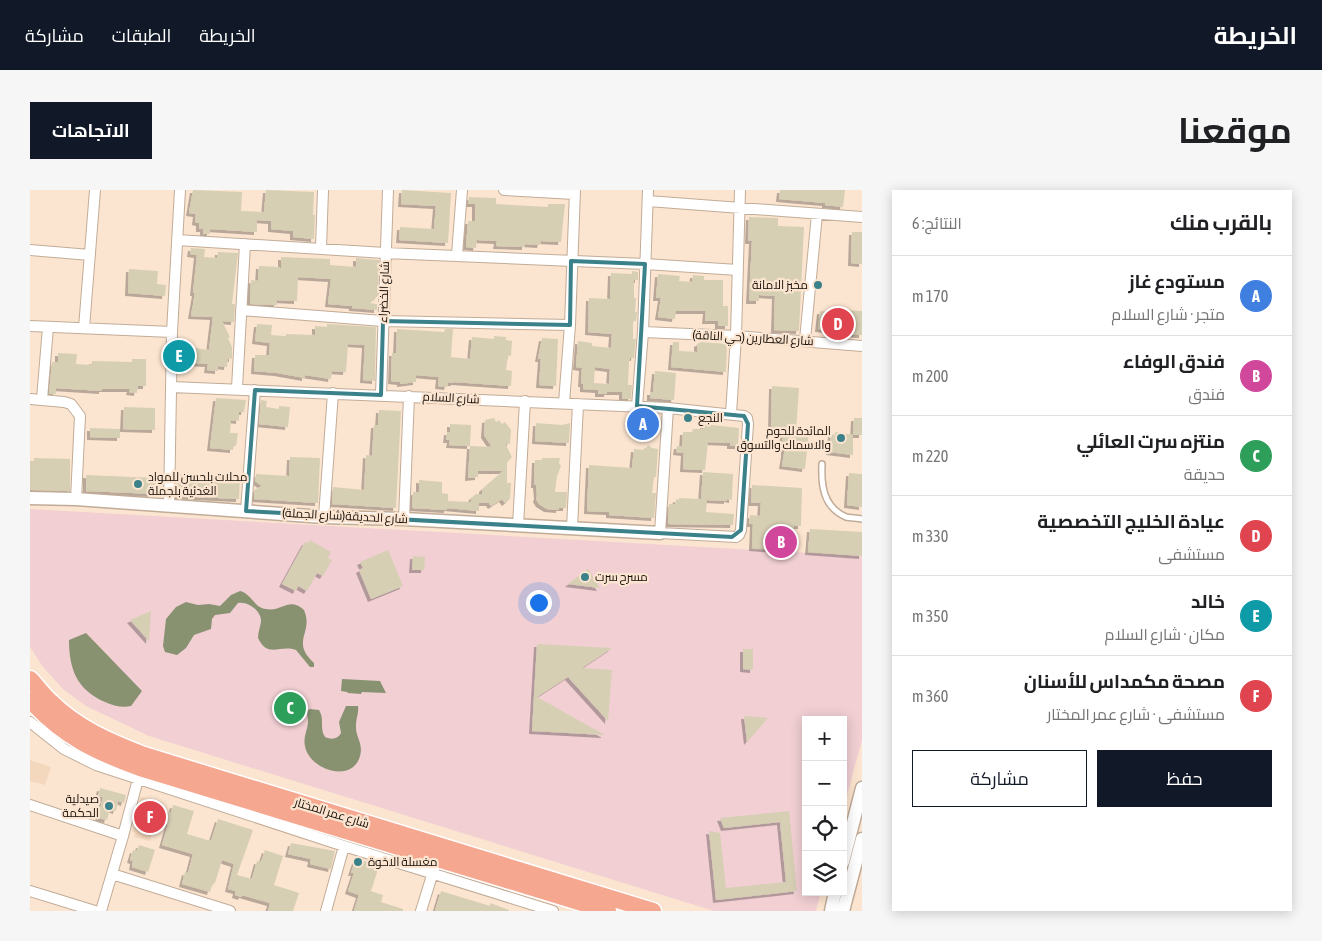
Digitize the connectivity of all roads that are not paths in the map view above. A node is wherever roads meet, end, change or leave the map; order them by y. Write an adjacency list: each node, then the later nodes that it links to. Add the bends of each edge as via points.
1 (95, 190): 19 (street)
2 (180, 190): 14 (street)
3 (323, 190): 16 (street)
4 (388, 190): 18 (street, شارع الخضراء)
5 (462, 190): 20 (street)
6 (504, 190): 9 (street)
7 (648, 190): 10 (street)
8 (740, 190): 11 (street)
9 (574, 192): 21 (street)
10 (648, 202): 11 (street); 22 (street)
11 (740, 208): 12 (street); 23 (street)
12 (817, 214): 13 (street); 33 (street)
13 (862, 217)
14 (177, 240): 15 (street); 30 (street)
15 (245, 244): 16 (street); 24 (street)
16 (321, 248): 18 (street)
17 (30, 250): 19 (street)
18 (385, 253): 20 (street); 25 (street, شارع الخضراء)
19 (90, 255): 29 (street)
20 (457, 255): 21 (street)
21 (571, 261): 22 (street); 26 (street)
22 (645, 264): 23 (street); 31 (street)
23 (738, 270): 32 (street)
24 (241, 310): 25 (street); 36 (street)
25 (383, 321): 26 (street); 39 (street, شارع الخضراء)
26 (570, 325): 44 (street)
27 (30, 326): 28 (street)
28 (48, 327): 29 (street); 42 (street)
29 (84, 328): 30 (street)
30 (172, 332): 35 (street)
31 (643, 332): 32 (street, شارع العطارين (حي الناقة)); 46 (street)
32 (736, 336): 33 (street, شارع العطارين (حي الناقة)); 48 (street)
33 (805, 340): 34 (street, شارع العطارين (حي الناقة))
34 (862, 346)
35 (171, 387): 36 (street, شارع السلام); 52 (street)
36 (237, 388): 37 (street, شارع السلام)
37 (256, 390): 38 (street, شارع السلام); 53 (street)
38 (333, 393): 39 (street, شارع السلام); 54 (street)
39 (381, 395): 40 (street, شارع السلام)
40 (409, 396): 43 (street, شارع السلام); 55 (street)
41 (30, 399): 42 (street)
42 (42, 400): 51 (street, via 71,404 80,416)
43 (524, 401): 44 (street, شارع السلام); 57 (street)
44 (564, 403): 45 (street, شارع السلام)
45 (578, 404): 46 (street, شارع السلام); 58 (street)
46 (637, 406): 47 (street, شارع السلام)
47 (668, 408): 48 (street, شارع السلام); 59 (street)
48 (731, 414): 59 (street, via 744,416 748,424 739,534 732,538)
49 (822, 464): 56 (lane, via 821,484 827,501 846,517)
50 (30, 498): 51 (street, شارع الحديقة(شارع الجملة))
51 (76, 499): 52 (street, شارع الحديقة(شارع الجملة))
52 (169, 506): 53 (street, شارع الحديقة(شارع الجملة))
53 (246, 511): 54 (street, شارع الحديقة(شارع الجملة))
54 (324, 517): 55 (street, شارع الحديقة(شارع الجملة))
55 (404, 519): 57 (street, شارع الحديقة(شارع الجملة))
56 (862, 519)
57 (518, 525): 58 (street, شارع الحديقة(شارع الجملة))
58 (572, 528): 59 (street, شارع الحديقة(شارع الجملة))
59 (660, 533)
60 (30, 679): 81 (main road, شارع عمر المختار, via 51,703 109,742)
61 (30, 700): 62 (main road)
62 (35, 720): 63 (street, via 64,749 96,766); 70 (main road, via 140,768)
63 (138, 779): 66 (street); 68 (street)
64 (862, 788): 69 (street)
65 (30, 805): 66 (street)
66 (123, 836): 71 (street)
67 (862, 839): 83 (street)
68 (344, 846): 70 (street); 77 (street)
69 (846, 851)
70 (434, 866): 78 (street); 79 (street); 80 (main road)
71 (112, 874): 75 (street); 76 (street)
72 (30, 891): 74 (street)
73 (835, 896): 82 (street)
74 (95, 911)
75 (101, 911)
76 (230, 911)
77 (326, 911)
78 (421, 911)
79 (553, 911)
80 (608, 911)
81 (653, 911)
82 (831, 911)
83 (843, 911)

